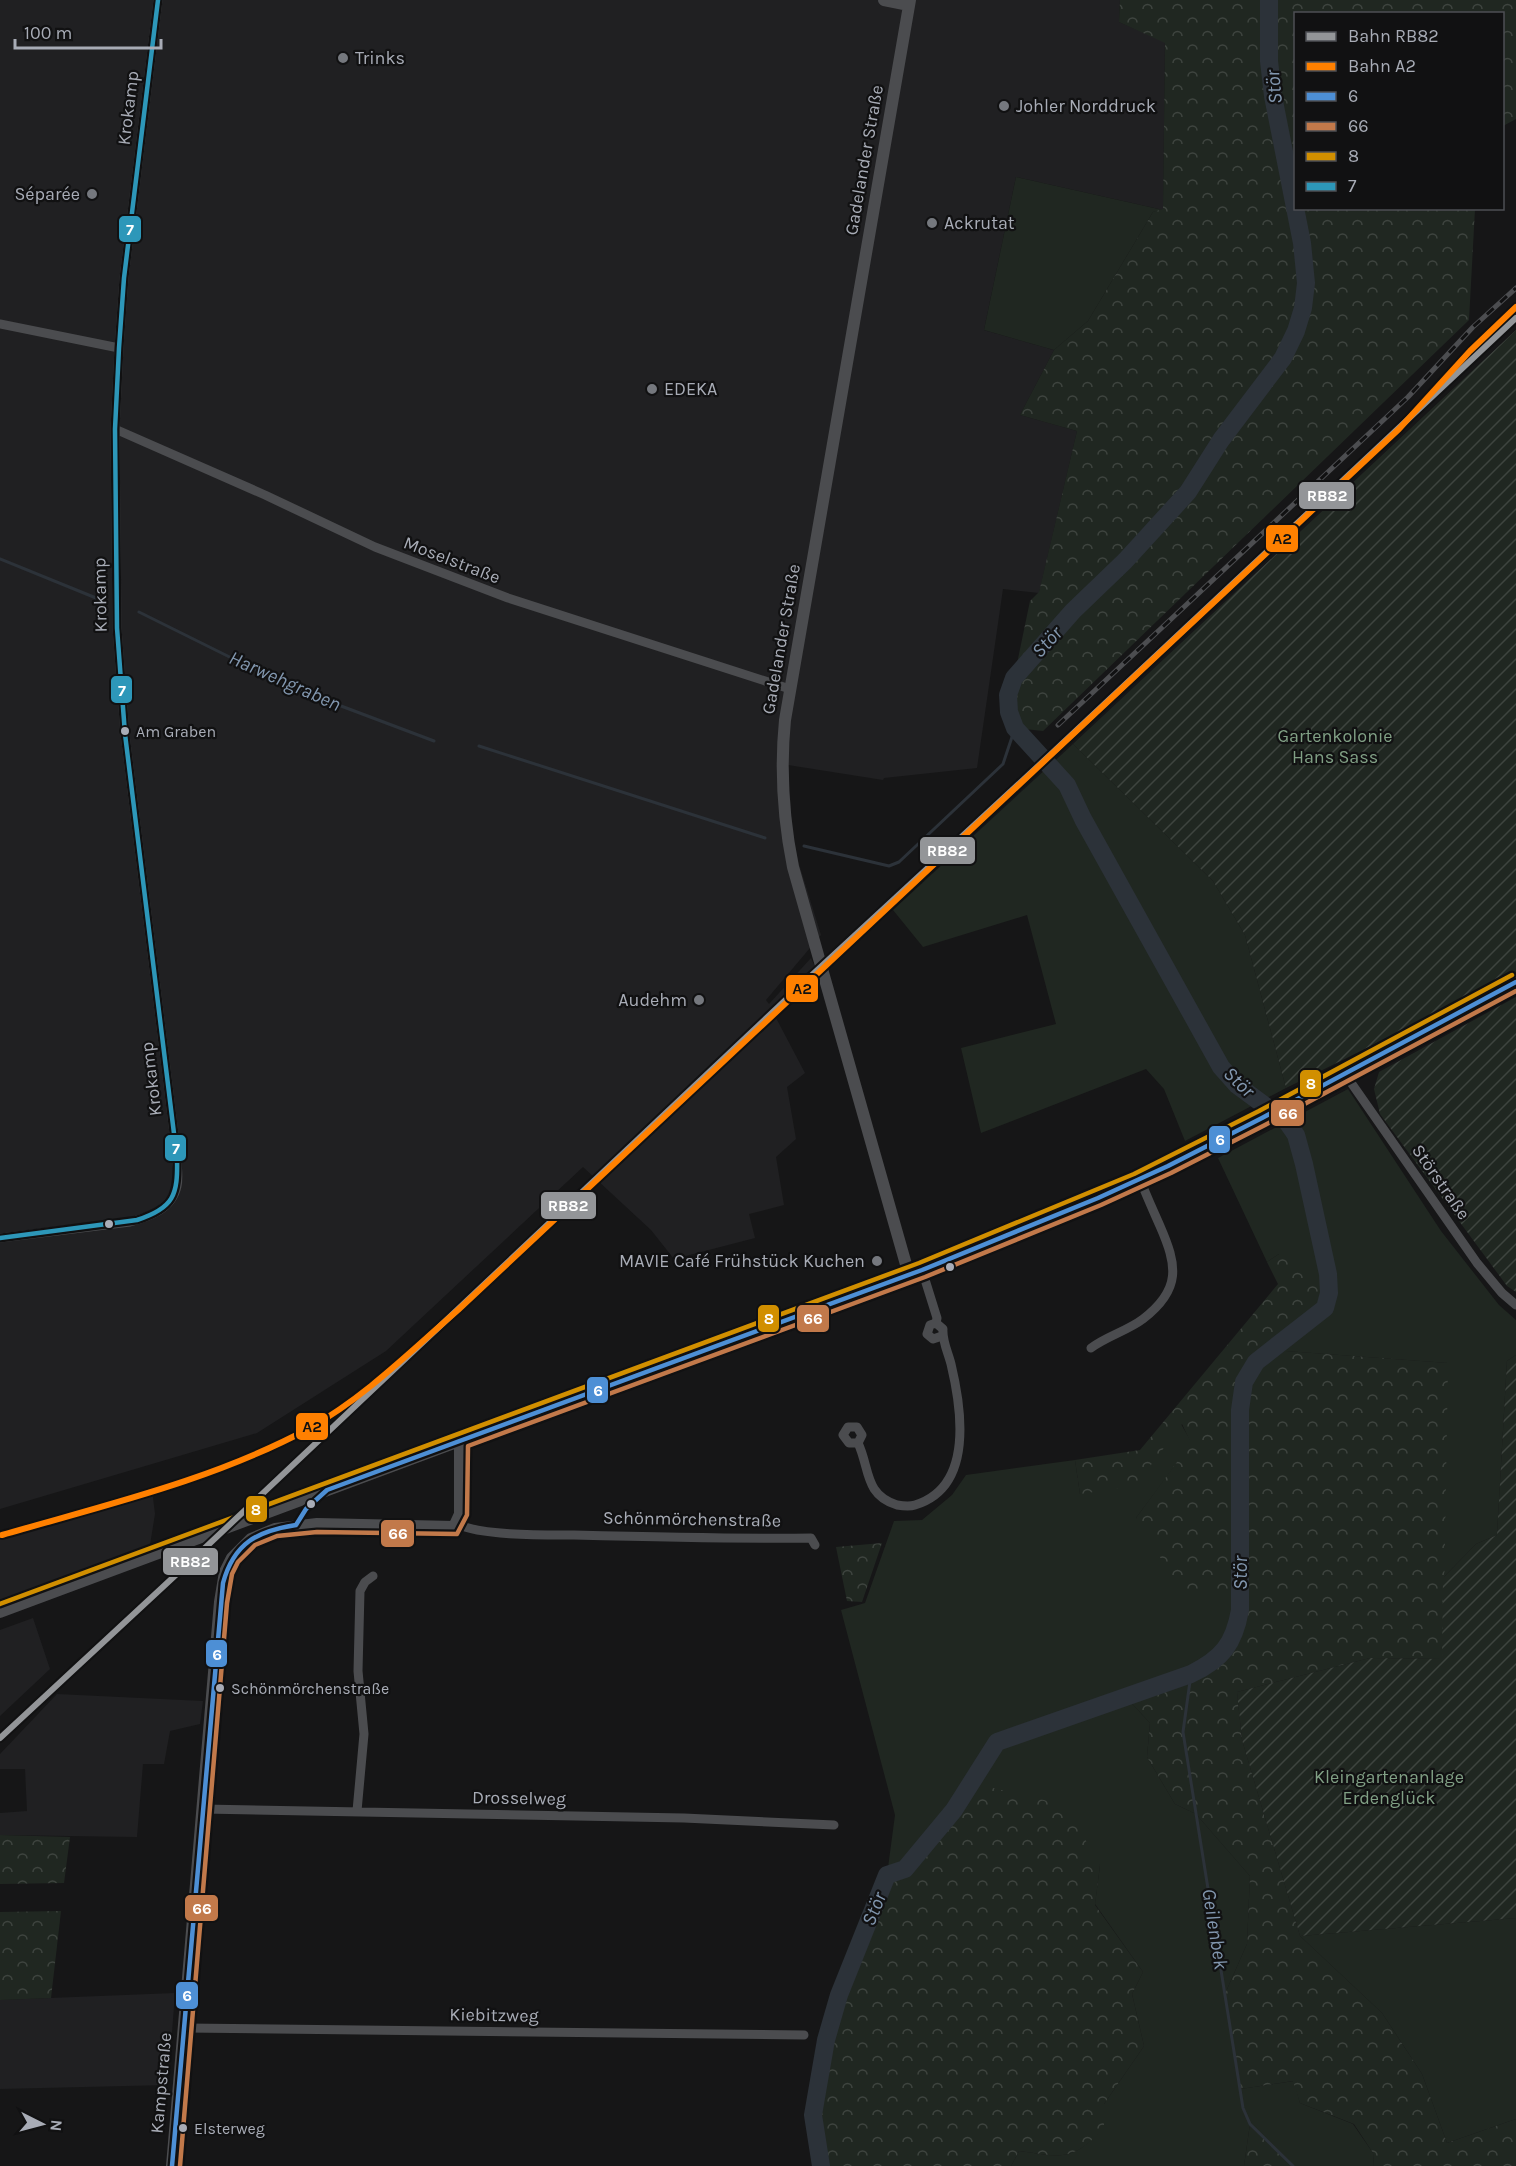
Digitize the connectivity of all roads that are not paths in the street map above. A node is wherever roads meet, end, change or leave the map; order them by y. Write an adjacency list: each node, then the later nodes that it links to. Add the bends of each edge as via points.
1 (158, 0): 5 (street, Krokamp)
2 (884, 0): 3 (street)
3 (909, 3): 7 (street, Gadelander Straße)
4 (0, 324): 5 (street)
5 (119, 348): 6 (street, Krokamp)
6 (115, 429): 7 (street, Moselstraße, via 375,548 508,598); 11 (street, Krokamp, via 119,661 177,1158 177,1187 160,1211 148,1217)
7 (790, 689): 13 (street, Gadelander Straße, via 782,778 791,856)
8 (1516, 982): 9 (street)
9 (1345, 1074): 10 (street); 14 (street, Störstraße, via 1477,1263)
10 (1140, 1179): 12 (street); 17 (street, via 1171,1251 1172,1279 1160,1302 1143,1318)
11 (0, 1238)
12 (922, 1270): 13 (street); 15 (street)
13 (909, 1275): 18 (street)
14 (1516, 1305)
15 (936, 1323): 16 (street, via 943,1329); 16 (street, via 928,1327 927,1334 933,1339)
16 (942, 1336): 19 (street, via 955,1382 960,1434 959,1454 949,1479 928,1500 917,1505 902,1506 883,1500 871,1486)
17 (1091, 1348)
18 (460, 1441): 20 (street); 24 (street)
19 (858, 1443)
20 (457, 1524): 21 (street, Schönmörchenstraße, via 451,1528 296,1525 266,1532); 22 (street, Schönmörchenstraße, via 483,1531 548,1535 812,1538)
21 (245, 1544): 25 (street, Kampstraße, via 228,1564 223,1583)
22 (815, 1545)
23 (373, 1576): 26 (street, via 360,1591 358,1671 364,1734)
24 (0, 1612)
25 (203, 1809): 26 (street, Drosselweg); 28 (street, Kampstraße)
26 (357, 1811): 27 (street, Drosselweg, via 700,1818)
27 (834, 1825)
28 (184, 2028): 29 (street, Kiebitzweg); 30 (street, Kampstraße)
29 (804, 2035)
30 (172, 2166)

